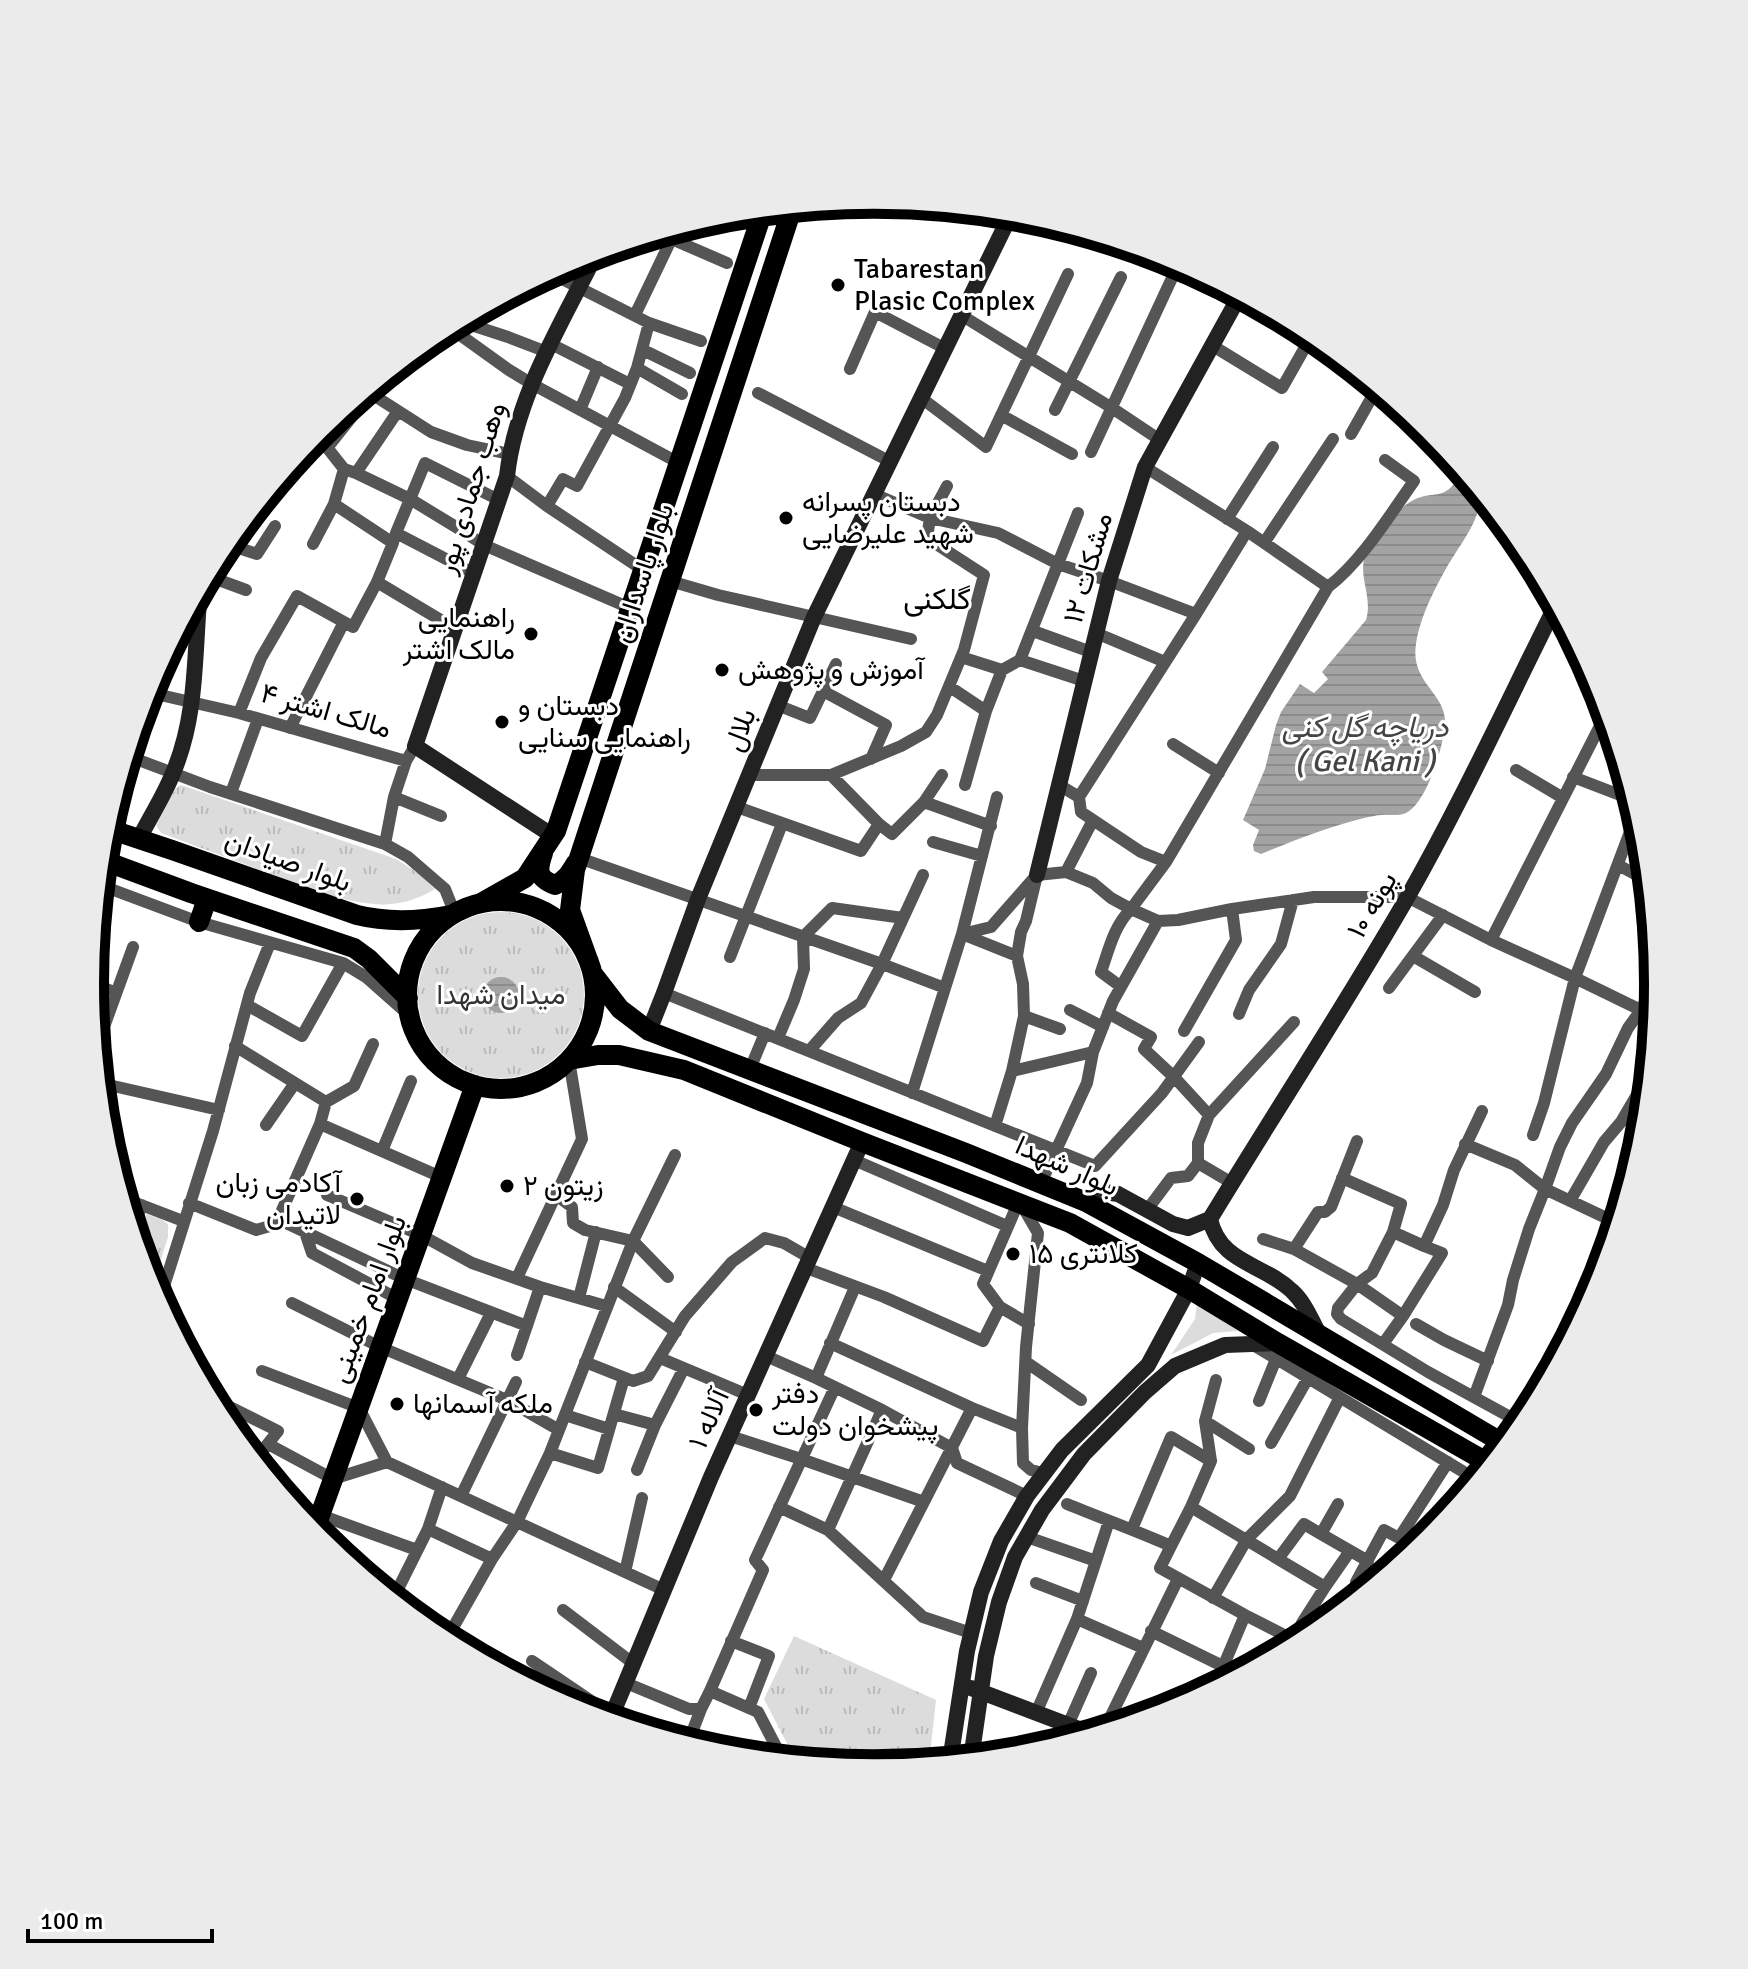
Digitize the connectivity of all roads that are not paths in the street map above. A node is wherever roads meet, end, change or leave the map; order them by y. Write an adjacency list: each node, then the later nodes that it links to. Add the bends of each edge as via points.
1 (789, 219): 80 (main road, بلوار پاسداران)
2 (753, 224): 56 (main road, بلوار پاسداران)
3 (1005, 226): 15 (street, بلال)
4 (675, 241): 6 (street)
5 (662, 245): 14 (street)
6 (727, 263)
7 (588, 270): 12 (street, وهب جمادی پور)
8 (1068, 274): 25 (street)
9 (1173, 275): 38 (street)
10 (1121, 277): 30 (street)
11 (564, 280): 12 (street)
12 (579, 287): 14 (street); 22 (street, وهب جمادی پور)
13 (1235, 305): 20 (street, مشکات ۱۲)
14 (635, 315): 16 (street)
15 (961, 315): 23 (street, بلال); 25 (street)
16 (649, 323): 19 (street); 24 (street)
17 (472, 328): 22 (street)
18 (465, 332): 31 (street)
19 (701, 341)
20 (1213, 346): 21 (street, via 1282,388); 47 (street, مشکات ۱۲)
21 (1305, 347)
22 (549, 348): 26 (street); 31 (street, وهب جمادی پور)
23 (944, 348): 28 (street, via 875,312); 36 (street, بلال)
24 (643, 350): 27 (street); 29 (street)
25 (1029, 357): 30 (street); 42 (street)
26 (598, 367): 32 (street); 39 (street)
27 (637, 368): 32 (street); 34 (street)
28 (850, 369)
29 (690, 373)
30 (1070, 382): 38 (street); 40 (street)
31 (532, 384): 39 (street); 52 (street, وهب جمادی پور)
32 (630, 384): 43 (street)
33 (758, 393): 55 (street)
34 (682, 394)
35 (377, 397): 41 (street)
36 (920, 397): 42 (street, via 986,447); 55 (street, بلال)
37 (1372, 397): 45 (street)
38 (1112, 408): 47 (street); 51 (street)
39 (580, 410): 43 (street)
40 (1055, 410)
41 (398, 411): 52 (street, via 431,432); 58 (street)
42 (1001, 415): 53 (street)
43 (609, 425): 56 (street); 65 (street, via 577,486 563,479)
44 (339, 431): 50 (street)
45 (1351, 434)
46 (1333, 439): 72 (street)
47 (1160, 440): 57 (street, مشکات ۱۲)
48 (325, 446): 50 (street)
49 (1273, 447): 68 (street)
50 (327, 448): 58 (street)
51 (1091, 452)
52 (509, 454): 59 (street, وهب جمادی پور)
53 (1072, 454)
54 (1385, 460): 83 (street, via 1414,481 1365,548)
55 (889, 461): 61 (street, بلال)
56 (679, 463): 77 (main road, بلوار پاسداران)
57 (1145, 467): 68 (street); 81 (street, مشکات ۱۲)
58 (350, 471): 62 (street); 64 (street)
59 (507, 476): 63 (street, وهب جمادی پور); 65 (street)
60 (947, 486): 67 (street)
61 (874, 494): 67 (street); 88 (street, بلال)
62 (410, 499): 63 (street, via 425,463); 71 (street); 74 (street)
63 (499, 500): 74 (street, وهب جمادی پور)
64 (334, 504): 71 (street); 73 (street)
65 (547, 506): 77 (street)
66 (1078, 513): 76 (street)
67 (930, 518): 76 (street, via 998,533); 96 (street, via 927,538 984,575)
68 (1227, 519): 70 (street)
69 (275, 526): 75 (street, via 257,554)
70 (1247, 531): 72 (street); 86 (street)
71 (394, 538): 78 (street); 82 (street)
72 (1264, 543): 83 (street)
73 (313, 544)
74 (484, 545): 78 (street, وهب جمادی پور); 85 (street)
75 (240, 549)
76 (1058, 564): 81 (street); 92 (street)
77 (643, 570): 85 (main road, بلوار پاسداران)
78 (473, 573): 91 (street, وهب جمادی پور)
79 (219, 580): 84 (street)
80 (670, 581): 88 (street); 146 (main road, بلوار پاسداران)
81 (1109, 581): 86 (street); 93 (street, مشکات ۱۲)
82 (377, 582): 90 (street, via 353,627); 91 (street)
83 (1328, 587): 119 (street)
84 (246, 590)
85 (630, 608): 144 (main road, بلوار پاسداران)
86 (1196, 614): 98 (street)
87 (198, 615): 105 (street)
88 (814, 617): 94 (street); 106 (street, بلال)
89 (1550, 617): 155 (street, پونه ۱۰)
90 (344, 622): 108 (street, via 297,596 261,658); 111 (street)
91 (454, 628): 113 (street, وهب جمادی پور)
92 (1033, 631): 95 (street); 97 (street)
93 (1096, 633): 95 (street, مشکات ۱۲); 98 (street)
94 (911, 639)
95 (1091, 652): 101 (street, مشکات ۱۲)
96 (961, 657): 100 (street); 102 (street)
97 (1020, 660): 100 (street); 101 (street)
98 (1165, 662): 130 (street)
99 (836, 664): 103 (street)
100 (1002, 670): 107 (street)
101 (1084, 681): 125 (street, مشکات ۱۲)
102 (950, 687): 107 (street); 115 (street, via 926,732)
103 (823, 691): 106 (street, via 810,718); 115 (street, via 886,725)
104 (161, 695): 105 (street, مالک اشتر ۴)
105 (193, 702): 108 (street, مالک اشتر ۴); 118 (street)
106 (777, 705): 120 (street, بلال)
107 (986, 711): 124 (street)
108 (239, 713): 109 (street, مالک اشتر ۴)
109 (258, 719): 111 (street, مالک اشتر ۴); 126 (street)
110 (1599, 727): 123 (street)
111 (290, 728): 116 (street, مالک اشتر ۴)
112 (1173, 744): 119 (street)
113 (415, 746): 116 (street, مالک اشتر ۴); 144 (street, مالک اشتر ۴)
114 (138, 759): 118 (street)
115 (871, 759): 121 (street)
116 (406, 761): 128 (street)
117 (1516, 770): 131 (street)
118 (174, 772): 126 (street); 141 (street)
119 (1219, 773): 147 (street)
120 (750, 775): 121 (street); 133 (street, بلال)
121 (831, 775): 137 (street)
122 (942, 775): 132 (street)
123 (1573, 777): 127 (street); 131 (street)
124 (965, 785)
125 (1059, 785): 130 (street); 153 (street, مشکات ۱۲)
126 (231, 793): 143 (street)
127 (1620, 795)
128 (394, 797): 134 (street); 143 (street)
129 (997, 797): 138 (street)
130 (1079, 797): 135 (street, via 1081,812)
131 (1563, 798): 171 (street)
132 (924, 802): 137 (street, via 892,834); 138 (street)
133 (737, 807): 136 (street); 157 (street, بلال)
134 (441, 816)
135 (1093, 820): 147 (street); 150 (street)
136 (782, 824): 137 (street, via 861,851); 164 (street)
137 (879, 824)
138 (991, 826): 145 (street)
139 (119, 832): 141 (main road, بلوار صیادان)
140 (1629, 835): 149 (street)
141 (139, 839): 165 (main road, بلوار صیادان)
142 (933, 842): 145 (street)
143 (385, 844): 162 (street, via 445,889)
144 (548, 844): 146 (main road, via 539,865 546,881 555,885 569,876); 159 (main road, بلوار پاسداران, via 525,878)
145 (982, 856): 169 (street)
146 (579, 858): 157 (street); 179 (main road, بلوار پاسداران, via 570,910)
147 (1166, 862): 160 (street)
148 (114, 865): 156 (main road)
149 (1618, 865): 151 (street); 180 (street)
150 (1066, 872): 153 (street); 160 (street)
151 (1635, 874)
152 (923, 875): 166 (street)
153 (1037, 875): 169 (street, via 991,927); 175 (street)
154 (111, 889): 168 (street)
155 (1407, 897): 158 (street); 163 (street); 237 (street, پونه ۱۰)
156 (207, 899): 168 (main road); 174 (main road)
157 (698, 899): 164 (street); 187 (street, بلال)
158 (1293, 900): 161 (street); 194 (street, via 1281,944)
159 (481, 903): 162 (main road); 179 (main road, via 517,902 552,915 578,941)
160 (1131, 909): 167 (street); 181 (street, via 1114,931 1101,972)
161 (1232, 909): 167 (street); 201 (street, via 1236,940)
162 (455, 914): 165 (main road, بلوار صیادان, via 410,921); 190 (main road, via 422,945 411,971)
163 (1443, 915): 171 (street); 176 (street)
164 (747, 917): 170 (street); 177 (street)
165 (368, 918): 174 (main road, via 372,935)
166 (903, 918): 170 (street, via 832,908); 178 (street)
167 (1158, 921): 181 (street)
168 (199, 922): 172 (street)
169 (962, 934): 175 (street); 183 (street)
170 (803, 937): 178 (street); 203 (street, via 804,969)
171 (1491, 940): 180 (street)
172 (270, 943): 174 (street); 188 (street)
173 (133, 947): 186 (street)
174 (348, 955): 188 (street, via 302,1036); 190 (main road, via 369,959)
175 (1017, 956): 195 (street)
176 (1413, 956): 184 (street); 185 (street)
177 (730, 957)
178 (882, 964): 183 (street); 207 (street, via 861,1003 838,1018)
179 (590, 966): 200 (main road, بلوار شهدا, via 620,1009); 209 (main road, via 594,1011)
180 (1575, 978): 192 (street); 226 (street)
181 (1120, 986): 193 (street)
182 (104, 988): 186 (street)
183 (945, 988): 217 (street)
184 (1389, 988)
185 (1475, 992)
186 (116, 993): 196 (street)
187 (664, 993): 200 (street, بلال); 202 (street)
188 (247, 1005): 206 (street)
189 (1643, 1006): 192 (street)
190 (409, 1007): 215 (main road, via 424,1049 451,1074)
191 (1070, 1010): 198 (street)
192 (1641, 1010): 238 (street, via 1572,1123)
193 (1108, 1013): 198 (street); 212 (street, via 1151,1037 1144,1049)
194 (1239, 1014)
195 (1024, 1016): 199 (street); 211 (street)
196 (106, 1022)
197 (1294, 1022): 222 (street)
198 (1103, 1027): 208 (street)
199 (1060, 1029)
200 (649, 1031): 210 (main road, بلوار شهدا)
201 (1184, 1031)
202 (765, 1033): 203 (street); 210 (street)
203 (778, 1038): 207 (street)
204 (1199, 1042): 212 (street)
205 (373, 1044): 219 (street, via 354,1086)
206 (235, 1046): 214 (street); 220 (street)
207 (809, 1051): 217 (street)
208 (1093, 1052): 211 (street); 229 (street, via 1087,1083)
209 (569, 1060): 215 (main road, via 547,1077 521,1087); 231 (main road, بلوار شهدا, via 619,1055 684,1070); 240 (street, via 582,1139)
210 (750, 1069): 236 (main road, بلوار شهدا)
211 (1012, 1071): 225 (street)
212 (1175, 1078): 222 (street); 229 (street, via 1095,1166)
213 (411, 1081): 230 (street)
214 (295, 1083): 219 (street); 224 (street)
215 (475, 1085): 234 (main road, بلوار امام خمینی)
216 (111, 1086): 220 (street)
217 (912, 1093): 225 (street)
218 (1635, 1098): 242 (street)
219 (326, 1102): 223 (street)
220 (219, 1110): 245 (street)
221 (1482, 1111): 228 (street)
222 (1209, 1115): 233 (street, via 1198,1143)
223 (320, 1124): 230 (street); 253 (street)
224 (266, 1125)
225 (995, 1126): 229 (street)
226 (1533, 1135)
227 (1357, 1141): 235 (street)
228 (1465, 1144): 238 (street, via 1515,1165); 261 (street)
229 (1056, 1150): 236 (street)
230 (382, 1151): 234 (street)
231 (858, 1151): 241 (main road, بلوار شهدا); 247 (street, آلاله ۱); 254 (street)
232 (675, 1155): 260 (street)
233 (1198, 1163): 237 (street); 248 (street, via 1188,1176 1171,1178)
234 (441, 1177): 258 (main road, بلوار امام خمینی)
235 (1342, 1178): 257 (street, via 1401,1204); 262 (street, via 1331,1207 1318,1212)
236 (1041, 1183): 243 (main road, بلوار شهدا)
237 (1232, 1183): 251 (street, پونه ۱۰)
238 (1545, 1189): 242 (street); 294 (street)
239 (327, 1195): 258 (street)
240 (556, 1195): 256 (street, via 572,1207 573,1223); 267 (street)
241 (1019, 1201): 254 (street); 274 (main road, بلوار شهدا); 282 (street, via 1038,1233)
242 (1570, 1201): 250 (street)
243 (1086, 1202): 248 (street, via 1105,1192); 264 (main road, بلوار شهدا)
244 (136, 1203): 246 (street)
245 (189, 1203): 252 (street); 253 (street, via 256,1230)
246 (142, 1205): 249 (street); 252 (street)
247 (833, 1207): 263 (street, آلاله ۱); 265 (street)
248 (1147, 1210): 251 (street, via 1188,1228)
249 (139, 1213)
250 (1607, 1218)
251 (1210, 1219): 286 (street, via 1220,1245 1291,1290)
252 (183, 1221): 269 (street)
253 (276, 1224): 255 (street, via 284,1222)
254 (1007, 1226): 265 (street)
255 (305, 1232): 268 (street); 276 (street, via 312,1253)
256 (596, 1232): 260 (street); 275 (street)
257 (1393, 1232): 261 (street); 270 (street, via 1372,1273)
258 (421, 1235): 267 (street, via 472,1263); 268 (main road, بلوار امام خمینی)
259 (1263, 1239): 262 (street)
260 (633, 1241): 266 (street); 272 (street)
261 (1424, 1246): 281 (street, via 1442,1253)
262 (1294, 1249): 270 (street)
263 (808, 1263): 273 (street); 285 (street, via 784,1243 765,1238 732,1262); 292 (street, آلاله ۱)
264 (1198, 1263): 274 (street); 286 (main road, بلوار شهدا)
265 (988, 1271): 279 (street, via 983,1284)
266 (668, 1277)
267 (517, 1278): 271 (street)
268 (405, 1279): 276 (main road, بلوار امام خمینی); 280 (street)
269 (165, 1283)
270 (1357, 1284): 281 (street); 288 (street, via 1337,1314)
271 (540, 1287): 275 (street); 284 (street)
272 (614, 1287): 278 (street); 285 (street)
273 (855, 1287): 279 (street, via 983,1341); 287 (street)
274 (1189, 1289): 290 (main road, بلوار شهدا); 338 (street, via 1148,1365)
275 (579, 1298): 278 (street)
276 (398, 1299): 289 (main road, بلوار امام خمینی)
277 (292, 1303): 289 (street)
278 (606, 1306): 295 (street)
279 (1000, 1307): 282 (street)
280 (491, 1313): 284 (street); 302 (street)
281 (1403, 1316): 288 (street)
282 (1029, 1324): 296 (street)
283 (1416, 1324): 294 (street)
284 (527, 1326): 291 (street)
285 (676, 1332): 293 (street)
286 (1319, 1334): 325 (main road, بلوار شهدا)
287 (830, 1343): 300 (street); 314 (street)
288 (1383, 1344): 308 (street)
289 (380, 1347): 302 (street); 313 (main road, بلوار امام خمینی)
290 (1277, 1351): 301 (street); 311 (street); 333 (main road, بلوار شهدا); 359 (street, via 1249,1343 1225,1345 1175,1366 1079,1460)
291 (517, 1355)
292 (766, 1356): 300 (street); 306 (street, آلاله ۱)
293 (660, 1358): 297 (street); 299 (street, via 648,1376)
294 (1488, 1361): 308 (street)
295 (585, 1362): 299 (street); 317 (street)
296 (1026, 1362): 310 (street); 321 (street)
297 (684, 1368): 306 (street); 320 (street)
298 (262, 1371): 313 (street)
299 (624, 1378): 316 (street)
300 (816, 1378): 305 (street)
301 (1308, 1378): 307 (street); 326 (street)
302 (458, 1379): 309 (street)
303 (1216, 1380): 319 (street)
304 (516, 1382): 309 (street)
305 (835, 1387): 315 (street); 332 (street)
306 (748, 1395): 324 (street, آلاله ۱)
307 (1340, 1397): 336 (street); 360 (street, via 1290,1496)
308 (1474, 1397): 318 (street)
309 (507, 1400): 323 (street); 343 (street)
310 (1081, 1400)
311 (1259, 1401)
312 (231, 1408): 327 (street, via 278,1431)
313 (359, 1408): 335 (street); 341 (main road, بلوار امام خمینی)
314 (972, 1408): 321 (street); 328 (street)
315 (882, 1410): 328 (street); 340 (street)
316 (614, 1414): 320 (street); 322 (street)
317 (565, 1415): 322 (street); 323 (street)
318 (1510, 1417)
319 (1205, 1421): 329 (street); 334 (street)
320 (655, 1425): 337 (street)
321 (1022, 1428): 338 (street, via 1023,1463)
322 (609, 1429): 331 (street, via 598,1468)
323 (559, 1430): 331 (street)
324 (730, 1436): 332 (street); 375 (street, آلاله ۱)
325 (1495, 1439)
326 (1271, 1443)
327 (268, 1444): 330 (street); 341 (street)
328 (952, 1448): 344 (street, via 957,1463); 346 (street)
329 (1249, 1449)
330 (262, 1451)
331 (550, 1453): 353 (street)
332 (801, 1459): 340 (street); 349 (street)
333 (1480, 1459)
334 (1211, 1461): 350 (street); 356 (street, via 1171,1437)
335 (387, 1462): 341 (street); 342 (street)
336 (1448, 1462): 339 (street); 367 (street, via 1399,1538 1384,1530)
337 (637, 1470)
338 (1043, 1473): 344 (street)
339 (1468, 1474)
340 (852, 1477): 346 (street); 357 (street)
341 (333, 1479): 351 (main road, بلوار امام خمینی)
342 (442, 1487): 343 (street); 355 (street)
343 (461, 1496): 353 (street)
344 (1027, 1496): 385 (street, via 1001,1541)
345 (642, 1498): 368 (street)
346 (924, 1502): 370 (street)
347 (1067, 1504): 352 (street)
348 (1338, 1504): 358 (street)
349 (779, 1507): 357 (street); 387 (street, via 755,1560 763,1570)
350 (1191, 1507): 360 (street); 361 (street)
351 (319, 1518)
352 (1109, 1521): 356 (street); 366 (street)
353 (517, 1522): 364 (street); 368 (street)
354 (328, 1527): 362 (street)
355 (428, 1529): 362 (street); 364 (street)
356 (1132, 1529): 361 (street)
357 (828, 1530): 370 (street)
358 (1321, 1534): 363 (street); 365 (street, via 1304,1524)
359 (1027, 1537): 366 (street); 397 (street, via 999,1602)
360 (1247, 1539): 365 (street); 376 (street)
361 (1171, 1546): 369 (street, via 1160,1568)
362 (417, 1550): 374 (street)
363 (1350, 1551): 367 (street); 373 (street)
364 (492, 1559): 383 (street)
365 (1278, 1559): 373 (street)
366 (1096, 1561): 377 (street)
367 (1368, 1561): 371 (street)
368 (625, 1572): 375 (street)
369 (1178, 1579): 376 (street); 384 (street)
370 (884, 1580): 385 (street, via 923,1617)
371 (1356, 1582)
372 (1036, 1583): 377 (street)
373 (1325, 1587): 381 (street)
374 (398, 1589)
375 (664, 1590): 390 (street, آلاله ۱)
376 (1213, 1598): 379 (street)
377 (1083, 1601): 380 (street)
378 (563, 1610): 390 (street)
379 (1245, 1615): 386 (street); 391 (street)
380 (1077, 1619): 388 (street); 402 (street)
381 (1302, 1623): 382 (street)
382 (1301, 1626)
383 (453, 1629)
384 (1151, 1631): 388 (street); 391 (street)
385 (971, 1633): 395 (street)
386 (1282, 1637)
387 (731, 1641): 396 (street); 399 (street, via 769,1656)
388 (1143, 1648): 403 (street)
389 (532, 1661): 398 (street)
390 (634, 1664): 394 (street, آلاله ۱)
391 (1223, 1667): 392 (street)
392 (1227, 1669)
393 (1091, 1673): 404 (street)
394 (626, 1683): 400 (street); 401 (street, آلاله ۱)
395 (962, 1685): 397 (street); 409 (street)
396 (710, 1691): 399 (street); 400 (street)
397 (980, 1692): 402 (street); 408 (street)
398 (582, 1697)
399 (749, 1708): 407 (street, via 758,1712)
400 (701, 1709): 406 (street)
401 (615, 1710)
402 (1036, 1713): 404 (street)
403 (1110, 1717)
404 (1068, 1725): 405 (street)
405 (1075, 1728)
406 (692, 1732)
407 (777, 1748)
408 (972, 1748)
409 (952, 1750)

